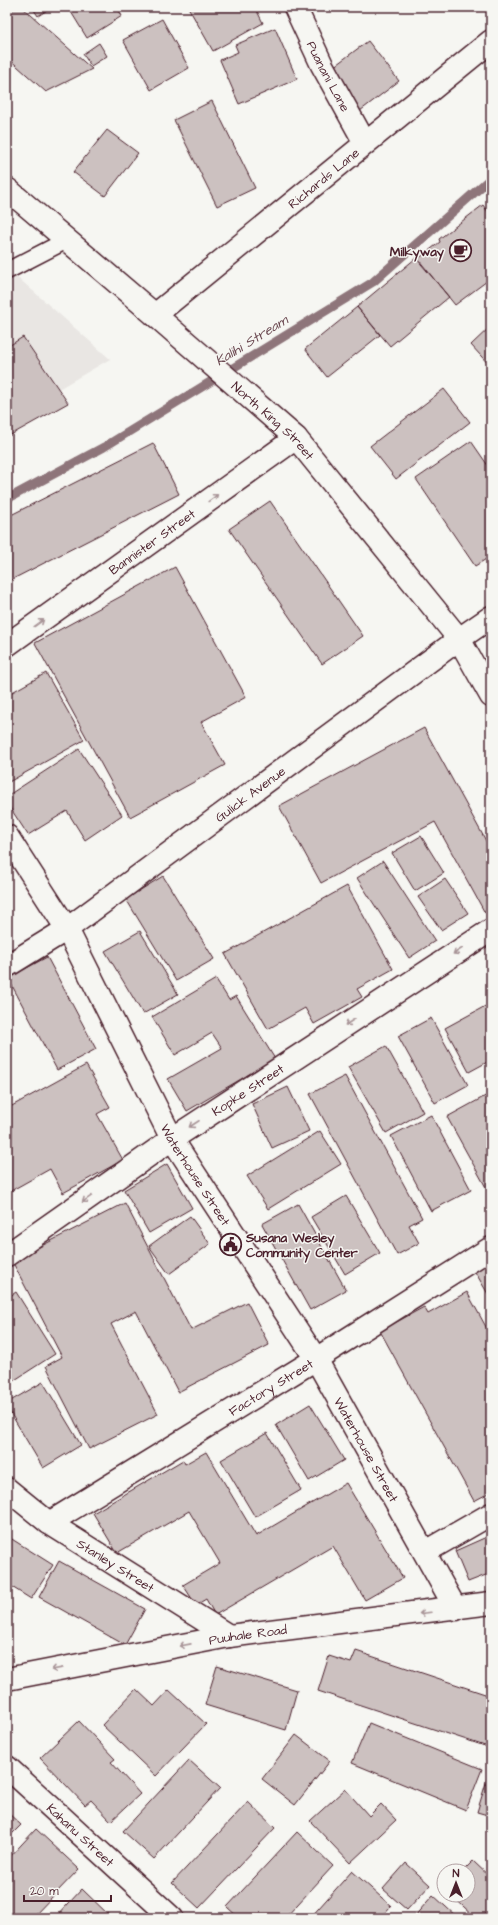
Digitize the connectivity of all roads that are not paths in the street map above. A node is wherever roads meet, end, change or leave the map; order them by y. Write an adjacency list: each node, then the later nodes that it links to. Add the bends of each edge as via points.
1 (295, 7): 3 (street, Puanani Lane, via 322,66)
2 (491, 41): 3 (street, Richards Lane)
3 (365, 143): 7 (street, Richards Lane)
4 (7, 189): 5 (street, North King Street)
5 (67, 240): 6 (lane); 7 (street, North King Street)
6 (7, 271)
7 (155, 314): 8 (street, North King Street)
8 (296, 438): 10 (street, North King Street); 11 (street, Bannister Street, one-way to 8)
9 (491, 617): 10 (street, Gulick Avenue)
10 (459, 639): 12 (street, North King Street); 14 (street, Gulick Avenue)
11 (7, 645)
12 (491, 696)
13 (7, 836): 14 (street, Waterhouse Street)
14 (67, 929): 16 (street, Gulick Avenue); 17 (street, Waterhouse Street)
15 (491, 930): 17 (street, Kopke Street, one-way to 17)
16 (7, 966)
17 (172, 1139): 19 (street, Kopke Street, one-way to 19); 20 (street, Waterhouse Street)
18 (491, 1248): 20 (street, Factory Street)
19 (7, 1255)
20 (316, 1359): 23 (street, Factory Street); 24 (street, Waterhouse Street)
21 (7, 1489): 23 (street, Stanley Street)
22 (491, 1514): 24 (street)
23 (49, 1522): 27 (street, Stanley Street)
24 (425, 1552): 26 (street, Waterhouse Street)
25 (491, 1604): 26 (street, Puuhale Road)
26 (456, 1609): 27 (street, Puuhale Road, one-way to 27)
27 (229, 1636): 28 (street, Puuhale Road, one-way to 28)
28 (7, 1679)
29 (7, 1767): 30 (street, Kahanu Street)
30 (172, 1918)

